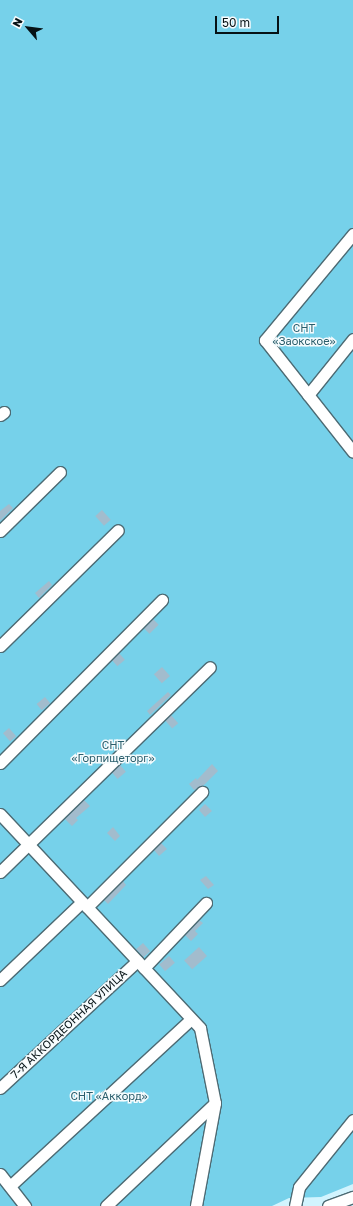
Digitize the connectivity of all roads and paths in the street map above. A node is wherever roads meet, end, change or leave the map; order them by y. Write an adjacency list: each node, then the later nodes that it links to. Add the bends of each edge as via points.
1 (353, 234): 3 (street, via 265,340)
2 (353, 339): 3 (street)
3 (308, 395): 4 (street)
4 (353, 452)
5 (60, 472): 7 (street)
6 (118, 530): 9 (street)
7 (0, 531)
8 (162, 600): 11 (street)
9 (0, 646)
10 (210, 667): 14 (street)
11 (0, 763)
12 (202, 792): 17 (street)
13 (0, 814): 14 (street)
14 (29, 845): 15 (street); 17 (street)
15 (0, 872)
16 (206, 903): 18 (street, 7-Я АККОРДЕОННАЯ УЛИЦА)
17 (85, 905): 18 (street); 19 (street)
18 (140, 964): 20 (street); 21 (street, 7-Я АККОРДЕОННАЯ УЛИЦА)
19 (0, 980)
20 (191, 1019): 22 (street, via 200,1028); 25 (street)
21 (0, 1088)
22 (215, 1103): 28 (street); 29 (street)
23 (353, 1120): 30 (street, via 300,1187)
24 (0, 1174): 25 (street)
25 (10, 1186): 27 (street)
26 (353, 1197): 31 (street)
27 (25, 1206)
28 (106, 1206)
29 (196, 1206)
30 (295, 1206)
31 (328, 1206)

